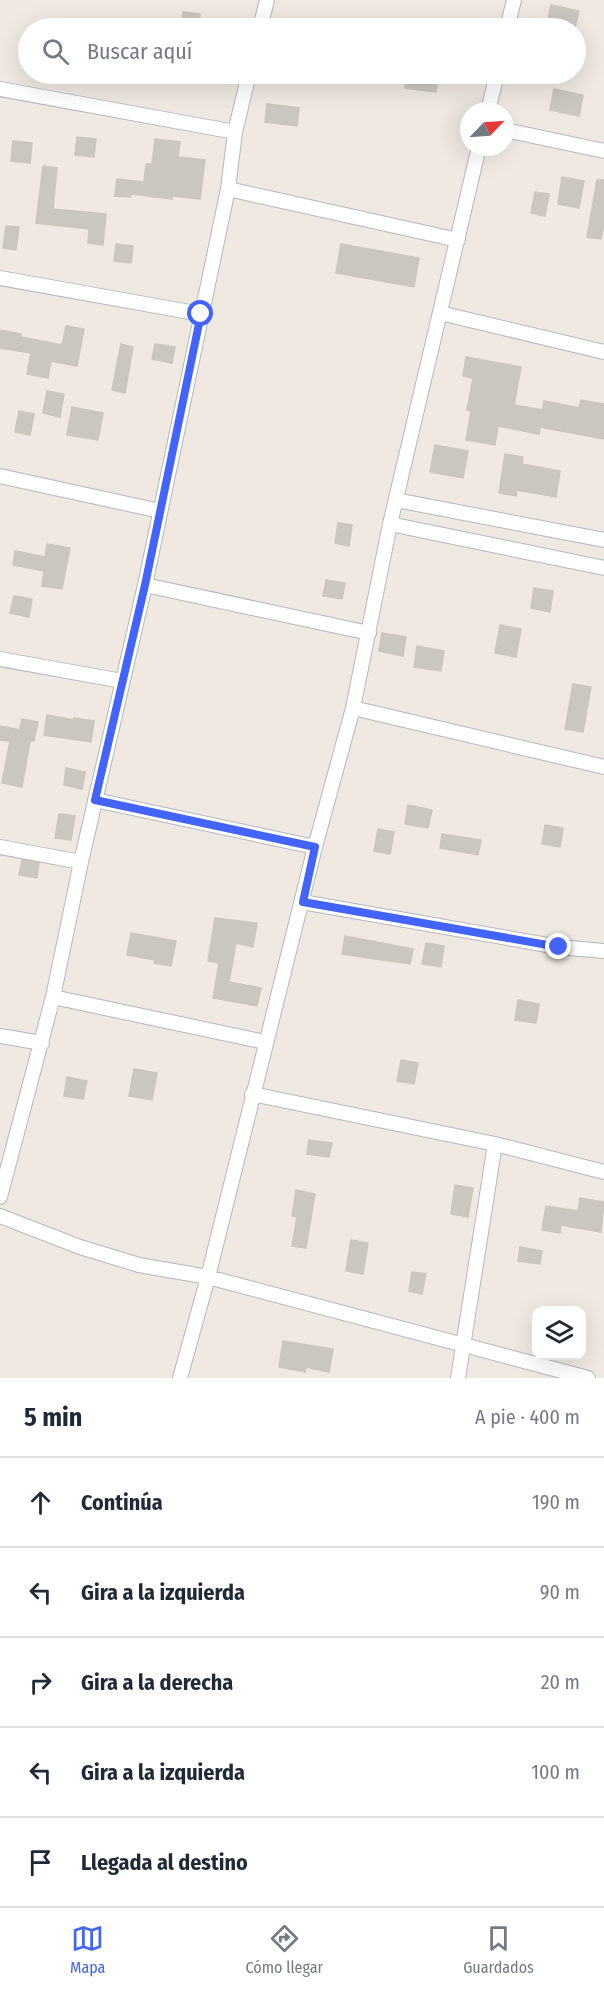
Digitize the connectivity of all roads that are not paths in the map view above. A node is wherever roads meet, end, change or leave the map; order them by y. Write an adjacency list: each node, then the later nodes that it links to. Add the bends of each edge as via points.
1 (267, 0): 3 (street)
2 (514, 0): 4 (street)
3 (262, 18)
4 (510, 18)
5 (247, 84): 9 (street)
6 (495, 84): 8 (street)
7 (0, 89): 9 (street)
8 (490, 102)
9 (235, 132): 13 (street)
10 (514, 132): 11 (street)
11 (604, 151)
12 (477, 156): 14 (street)
13 (228, 189): 14 (street); 16 (street)
14 (458, 240): 17 (street)
15 (0, 278): 16 (street)
16 (201, 314): 21 (street)
17 (440, 314): 18 (street); 20 (street)
18 (604, 352)
19 (0, 476): 21 (street)
20 (396, 500): 22 (street); 23 (street)
21 (160, 511): 25 (street)
22 (390, 524): 24 (street); 26 (street)
23 (604, 540)
24 (604, 568)
25 (145, 585): 26 (street); 28 (street)
26 (369, 633): 29 (street)
27 (0, 659): 28 (street)
28 (122, 681): 31 (street)
29 (353, 708): 30 (street); 33 (street)
30 (604, 767)
31 (95, 800): 33 (street); 34 (street)
32 (0, 847): 34 (street)
33 (315, 847): 35 (street)
34 (81, 862): 37 (street)
35 (303, 902): 36 (street, via 559,947); 39 (street)
36 (604, 951)
37 (53, 997): 39 (street); 40 (street)
38 (0, 1036): 40 (street)
39 (266, 1042): 41 (street)
40 (42, 1043): 44 (street)
41 (252, 1094): 42 (street); 46 (street)
42 (495, 1144): 43 (street); 47 (street)
43 (604, 1172)
44 (0, 1197)
45 (0, 1216): 46 (street, via 139,1265)
46 (208, 1277): 47 (street); 48 (street)
47 (465, 1346): 49 (street); 50 (street)
48 (180, 1378)
49 (458, 1378)
50 (588, 1378)

